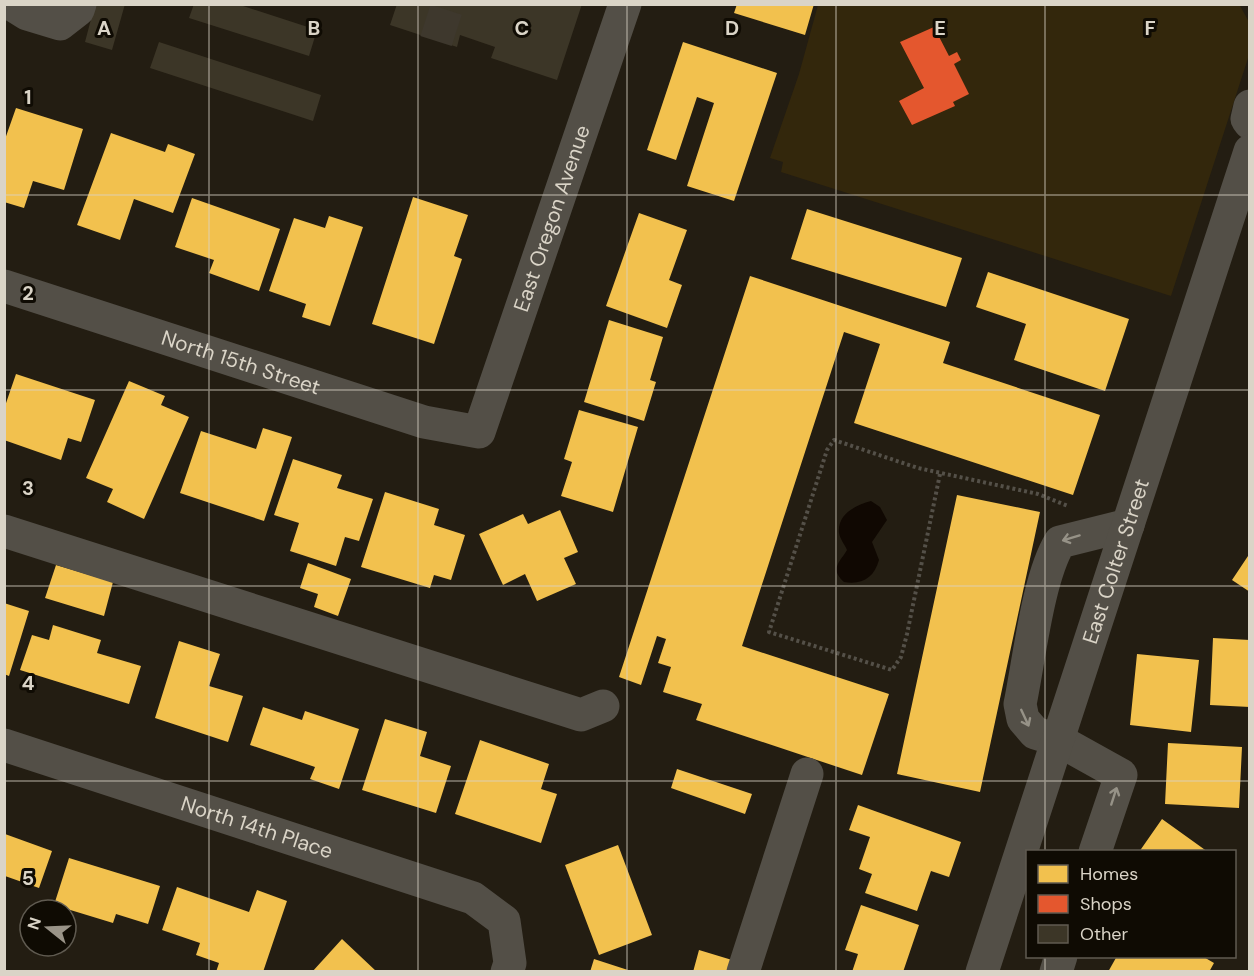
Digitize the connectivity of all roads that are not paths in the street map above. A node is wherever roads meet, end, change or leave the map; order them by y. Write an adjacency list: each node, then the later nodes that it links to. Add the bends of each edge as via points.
1 (80, 4): 3 (street, via 60,24)
2 (625, 4): 8 (street, East Oregon Avenue)
3 (21, 8)
4 (1250, 106): 5 (street)
5 (1250, 123)
6 (1250, 151): 9 (street, East Colter Street)
7 (4, 286): 8 (street, North 15th Street, via 424,422)
8 (479, 432)
9 (1128, 525): 12 (street, East Colter Street); 12 (street, one-way to 12, via 1060,542 1046,575 1020,704 1023,719 1035,732)
10 (4, 531): 11 (street, via 580,715)
11 (603, 706)
12 (1058, 740): 15 (street, one-way to 12, via 1121,775); 18 (street, East Colter Street)
13 (4, 745): 16 (street, North 14th Place, via 473,898 504,921 510,963)
14 (807, 774): 17 (street)
15 (1096, 850)
16 (507, 972)
17 (743, 972)
18 (982, 972)

